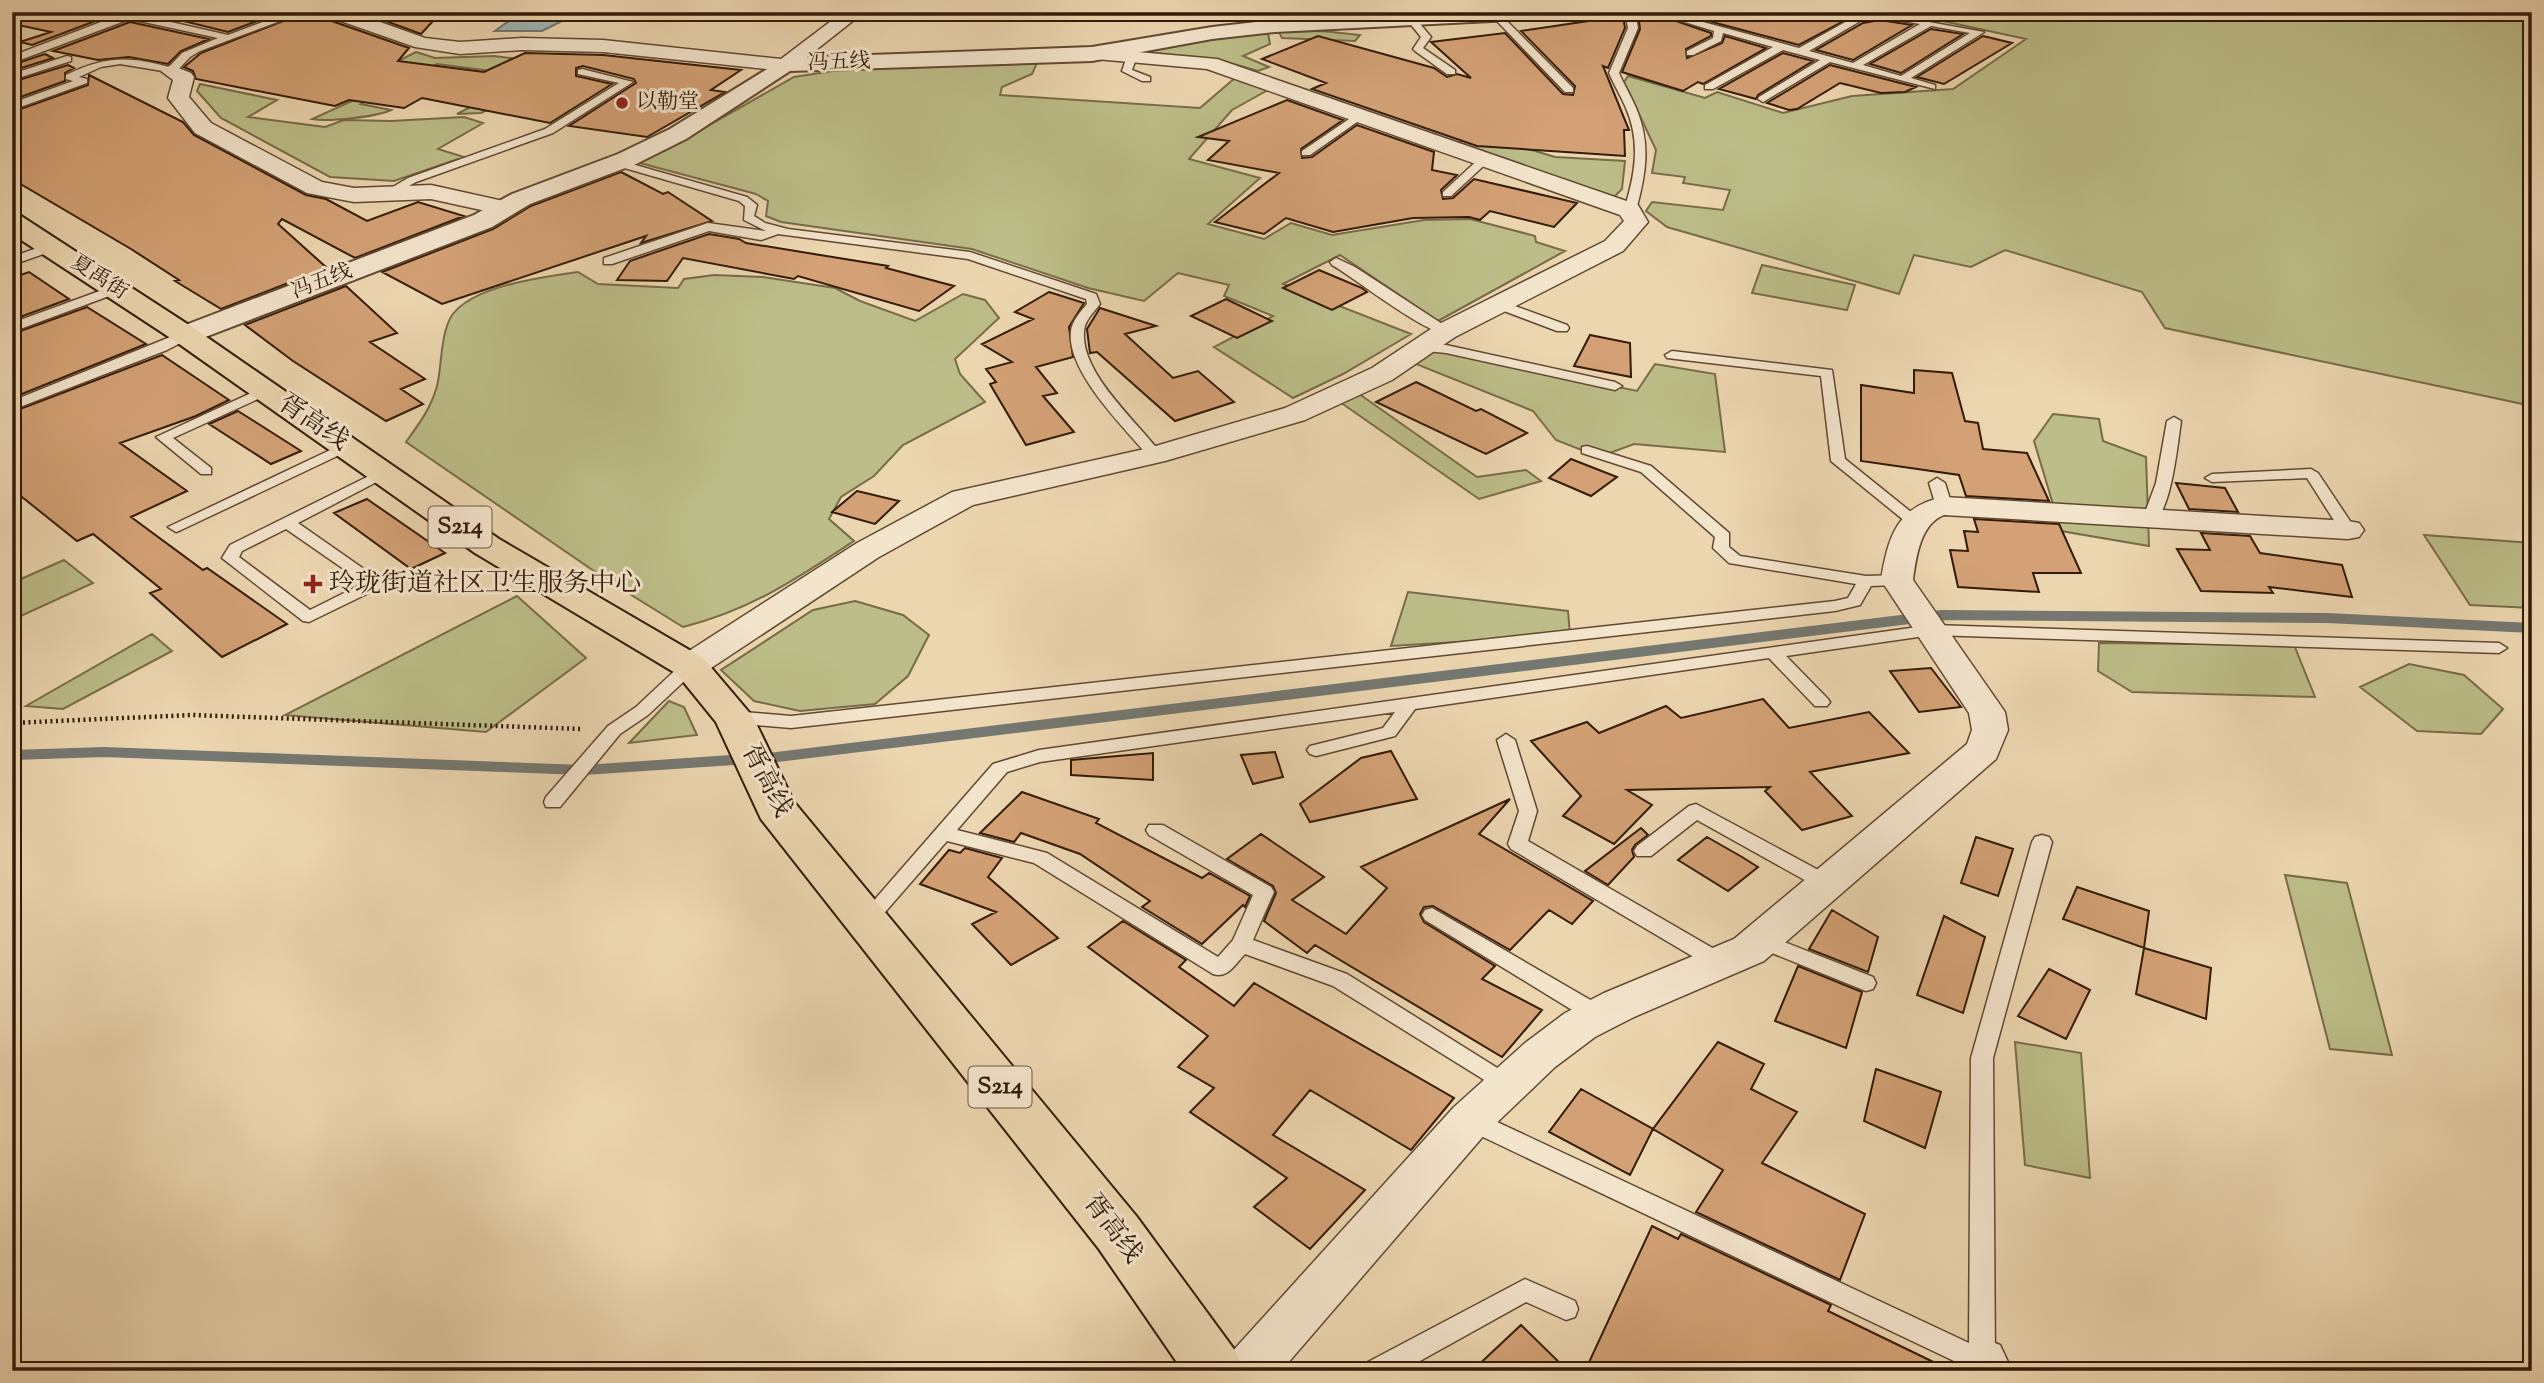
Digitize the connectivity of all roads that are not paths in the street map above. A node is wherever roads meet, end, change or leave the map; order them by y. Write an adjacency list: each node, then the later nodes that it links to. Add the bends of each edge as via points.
1 (27, 12): 12 (lane)
2 (114, 12): 10 (lane)
3 (299, 12): 17 (lane)
4 (855, 12): 26 (street)
5 (1550, 12): 11 (street, 冯五线)
6 (1630, 12): 46 (lane, via 1633,28 1614,73 1642,139 1641,176)
7 (1657, 12): 14 (lane)
8 (1730, 12): 14 (lane)
9 (334, 13): 26 (street, via 422,43 460,48 603,46)
10 (135, 14): 17 (lane); 25 (lane)
11 (1497, 16): 13 (street, 冯五线); 36 (lane)
12 (12, 18)
13 (1413, 21): 21 (street, 冯五线, via 1275,26); 30 (lane, via 1426,37 1418,49)
14 (1691, 22): 16 (lane)
15 (1929, 23): 19 (lane, via 1880,14 1859,18); 27 (lane); 33 (lane, via 1979,32)
16 (1719, 29): 18 (lane); 20 (lane, via 1718,38)
17 (230, 38): 28 (lane, via 186,55)
18 (1782, 46): 19 (lane); 34 (lane)
19 (1801, 51): 24 (lane)
20 (1690, 52)
21 (1092, 54): 22 (street); 26 (street, 冯五线)
22 (1132, 56): 32 (lane, via 1127,71); 39 (street, via 1210,63)
23 (67, 59): 31 (lane)
24 (1828, 59): 27 (lane); 37 (lane)
25 (12, 60)
26 (785, 65): 42 (street, 冯五线, via 678,134)
27 (1854, 66): 33 (lane)
28 (170, 71): 38 (lane, via 117,60 69,77 83,81); 43 (street, via 184,78 178,98 203,128 315,188 354,195)
29 (582, 72): 43 (lane, via 628,82 549,131 412,180)
30 (1451, 72)
31 (12, 77)
32 (1146, 79)
33 (1903, 79): 35 (lane)
34 (1709, 87)
35 (1931, 87)
36 (1569, 90)
37 (1763, 99)
38 (12, 107)
39 (1362, 115): 40 (lane); 41 (street)
40 (1306, 153)
41 (1485, 159): 44 (lane); 46 (street)
42 (618, 163): 45 (street, 冯五线); 48 (lane, via 743,199 751,205 747,216 761,226)
43 (387, 194): 45 (street, via 431,192)
44 (1447, 194)
45 (505, 208): 58 (street, 冯五线, via 483,221)
46 (1630, 210): 54 (street, via 1636,222 1614,246)
47 (12, 222): 49 (main road, 夏禹街 / S214)
48 (782, 231): 51 (lane, via 761,236 708,227); 67 (lane, via 970,256 1091,297 1094,304 1079,323 1078,349 1092,376)
49 (51, 247): 50 (lane); 53 (main road, 夏禹街 / S214)
50 (12, 261)
51 (608, 261)
52 (1336, 262): 57 (lane, via 1368,278 1418,319)
53 (116, 289): 55 (lane); 58 (main road, 夏禹街 / S214)
54 (1500, 305): 56 (lane); 57 (street)
55 (12, 328)
56 (1562, 328)
57 (1446, 331): 59 (street)
58 (185, 335): 62 (main road, 胥高线 / S214); 63 (lane)
59 (1422, 347): 61 (lane); 67 (street, via 1382,374 1295,414)
60 (1672, 355): 73 (lane, via 1827,373 1838,461)
61 (1615, 386)
62 (266, 390): 65 (main road, 胥高线 / S214); 68 (lane, via 163,437)
63 (12, 406)
64 (2174, 421): 71 (lane, via 2164,483)
65 (347, 446): 69 (main road, 胥高线 / S214); 74 (lane)
66 (1587, 450): 76 (lane, via 1646,469 1723,536 1721,548 1735,560)
67 (1155, 454): 80 (street, via 963,498 869,550)
68 (206, 471)
69 (385, 472): 72 (lane); 80 (main road, 胥高线 / S214, via 487,546)
70 (2212, 478): 75 (lane, via 2311,473)
71 (2151, 518): 73 (street, via 1940,495); 75 (street)
72 (288, 523): 72 (lane, via 236,548 230,558 309,617 375,584)
73 (1916, 523): 77 (street, via 1900,561)
74 (176, 527)
75 (2348, 530)
76 (1866, 581): 77 (lane); 83 (lane, via 1853,601 1835,606 792,722)
77 (1915, 605): 78 (lane); 79 (lane); 91 (street, via 1987,712 1990,730 1983,750)
78 (2499, 648)
79 (1773, 652): 81 (lane); 82 (lane)
80 (690, 666): 83 (main road, 胥高线 / S214); 86 (lane, via 642,711 614,730)
81 (1821, 702)
82 (1410, 703): 85 (lane, via 1389,732); 88 (lane, via 1039,756 1000,768)
83 (733, 717): 93 (main road, 胥高线 / S214, via 776,809)
84 (1506, 740): 96 (lane, via 1528,811 1518,844)
85 (1316, 750)
86 (553, 802)
87 (1156, 830): 95 (lane, via 1264,892)
88 (943, 833): 93 (lane); 95 (lane, via 1040,858 1220,968)
89 (2042, 842): 102 (lane, via 1982,1058)
90 (1644, 851): 91 (lane, via 1696,811)
91 (1826, 883): 94 (street)
92 (1432, 915): 98 (lane)
93 (866, 921): 103 (main road, 胥高线 / S214, via 1118,1233)
94 (1759, 940): 96 (street); 97 (lane)
95 (1241, 944): 99 (lane, via 1340,981)
96 (1721, 963): 98 (street)
97 (1866, 983)
98 (1598, 1015): 99 (street)
99 (1507, 1085): 100 (street)
100 (1470, 1120): 102 (lane); 104 (street)
101 (1566, 1309): 105 (lane, via 1525,1290)
102 (1982, 1366)
103 (1216, 1371)
104 (1248, 1371)
105 (1377, 1371)

